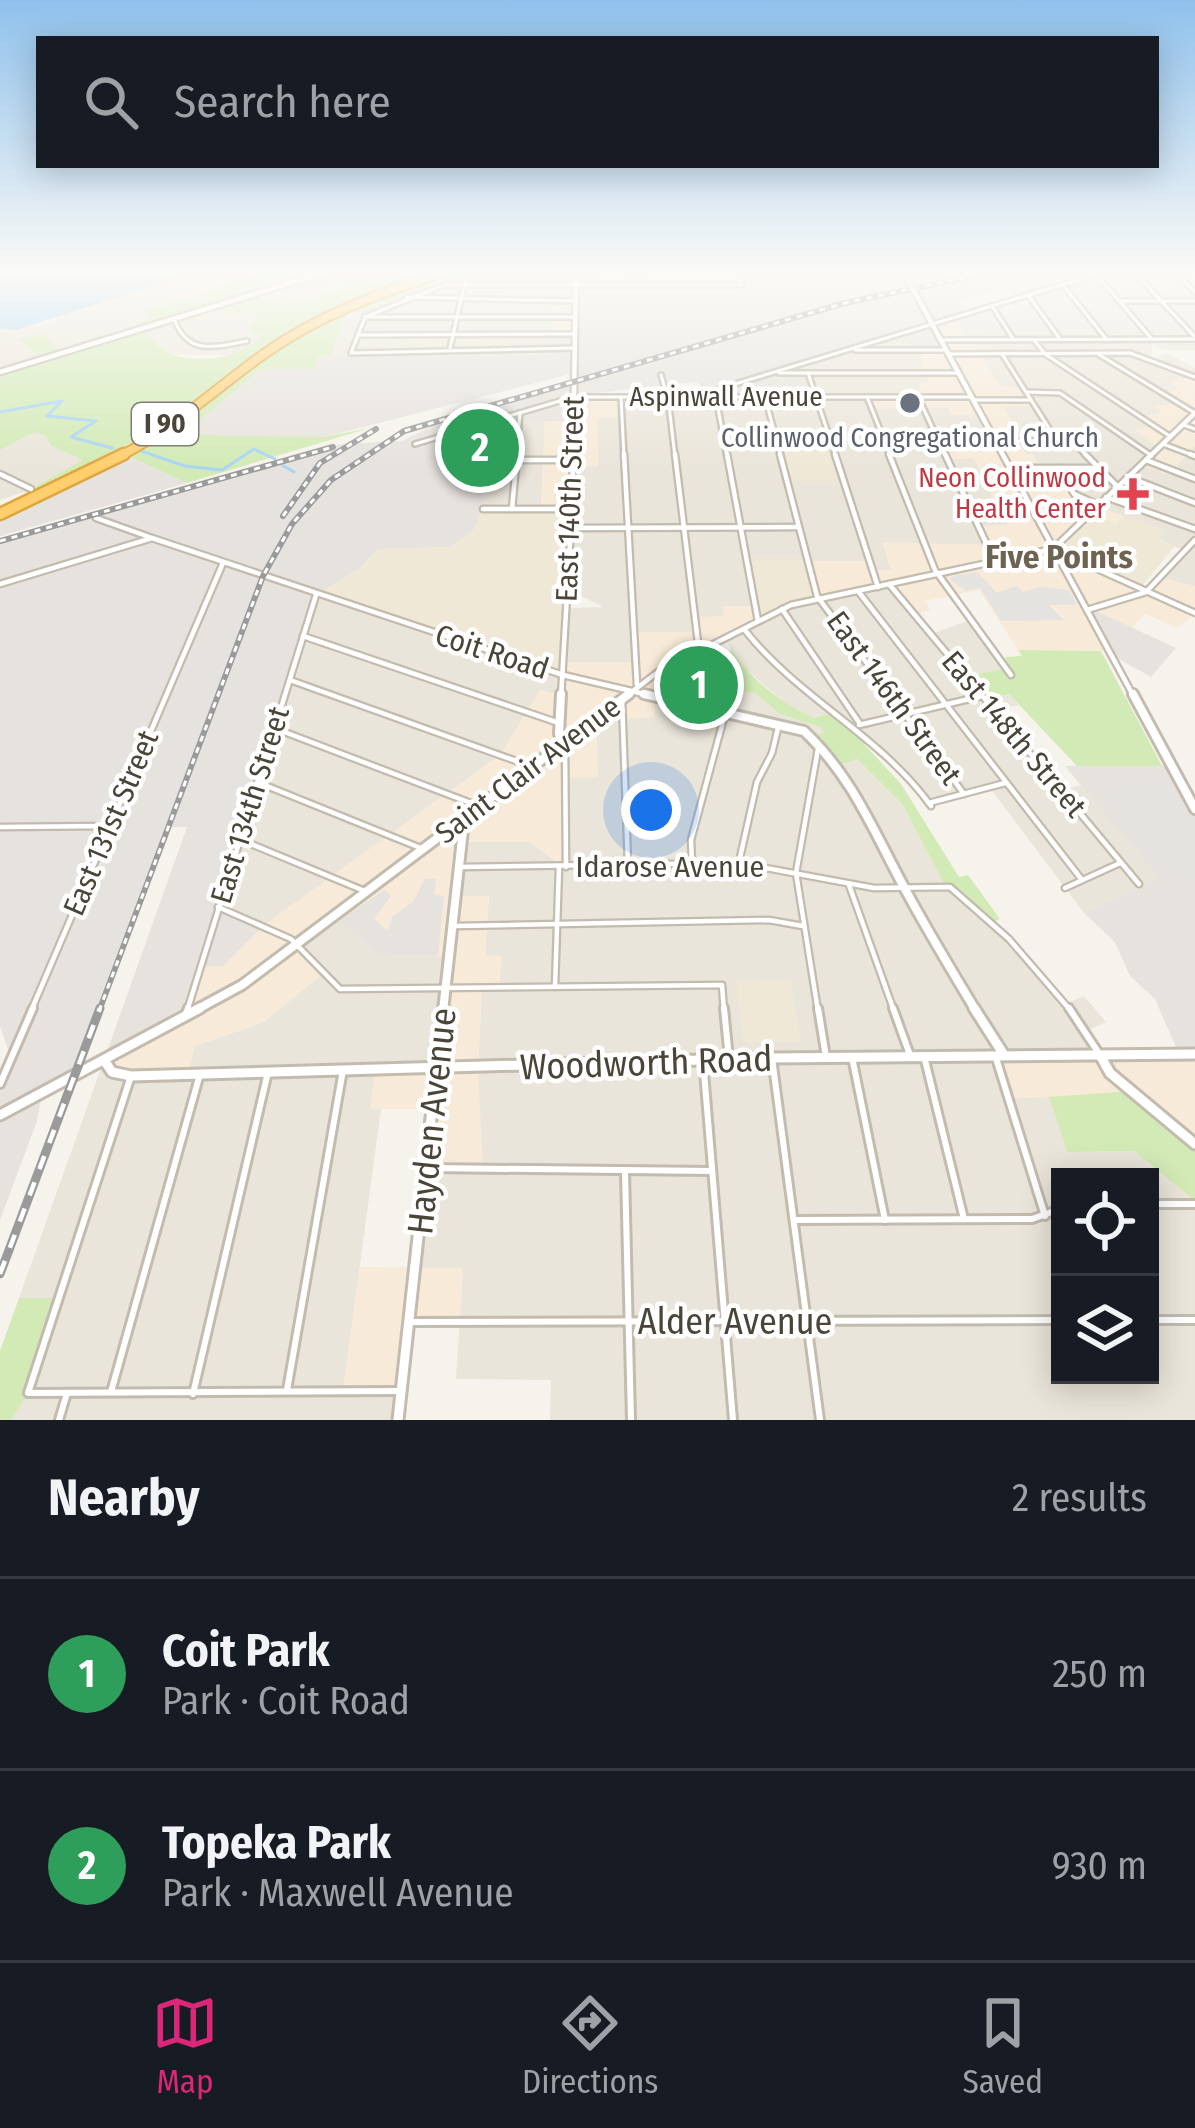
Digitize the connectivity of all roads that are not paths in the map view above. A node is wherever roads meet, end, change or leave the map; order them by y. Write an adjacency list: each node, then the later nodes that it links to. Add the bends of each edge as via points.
1 (120, 339): 24 (street)
2 (183, 339): 10 (street, via 200,349)
3 (278, 339): 72 (highway, I 90, via 137,442)
4 (287, 339): 72 (highway, I 90, via 145,444)
5 (356, 339): 17 (street, via 351,353)
6 (452, 339): 17 (street)
7 (574, 339): 18 (street, East 140th Street)
8 (883, 339): 19 (street)
9 (1141, 339): 16 (street)
10 (247, 340)
11 (940, 340): 12 (street); 20 (street)
12 (1014, 340): 13 (street)
13 (1034, 340): 14 (street); 23 (street)
14 (1061, 340): 15 (street)
15 (1088, 340): 16 (street); 21 (street)
16 (1107, 340)
17 (450, 348): 18 (street)
18 (574, 348): 38 (street, East 140th Street)
19 (849, 350): 20 (street); 25 (street)
20 (947, 352): 22 (street); 27 (street)
21 (1099, 353): 23 (street); 29 (street, via 1130,353); 43 (street)
22 (1003, 354): 23 (street); 30 (street)
23 (1045, 354): 47 (street)
24 (0, 372)
25 (773, 373): 26 (street); 32 (street)
26 (808, 373): 27 (street); 35 (street)
27 (958, 373): 40 (street)
28 (661, 375): 31 (street)
29 (1195, 377)
30 (1027, 392): 41 (street); 55 (street, via 1058,392)
31 (668, 397): 32 (street, Aspinwall Avenue); 39 (street, Aspinwall Avenue); 78 (street)
32 (697, 397): 33 (street, Aspinwall Avenue)
33 (716, 397): 34 (street, Aspinwall Avenue); 74 (street)
34 (765, 397): 35 (street, Aspinwall Avenue); 75 (street, East 146th Street)
35 (816, 397): 36 (street, Aspinwall Avenue); 88 (street)
36 (867, 397): 37 (street, Aspinwall Avenue); 85 (street)
37 (918, 397): 40 (street, Aspinwall Avenue); 84 (street)
38 (573, 398): 39 (street, Aspinwall Avenue); 42 (street, Aspinwall Avenue); 57 (street, East 140th Street)
39 (621, 398): 77 (street)
40 (972, 398): 41 (street, Aspinwall Avenue); 51 (street)
41 (1031, 400): 48 (street)
42 (520, 413): 45 (street, Aspinwall Avenue); 56 (street)
43 (1195, 413): 44 (street)
44 (1184, 425): 46 (street); 47 (street)
45 (469, 428): 52 (street, Aspinwall Avenue); 56 (street, via 464,460)
46 (1195, 429)
47 (1171, 437): 53 (street)
48 (1057, 441): 49 (street); 51 (street)
49 (1072, 441): 50 (street); 60 (street)
50 (1096, 441)
51 (995, 442): 58 (street)
52 (415, 444)
53 (1163, 444): 54 (street); 55 (street)
54 (1195, 456)
55 (1149, 458): 62 (street); 63 (street)
56 (517, 460): 57 (street); 70 (street)
57 (572, 460): 71 (street, East 140th Street)
58 (1010, 468): 59 (street); 82 (street)
59 (1059, 468): 60 (street); 68 (street, via 1074,494)
60 (1099, 468): 64 (street)
61 (2, 477): 65 (street)
62 (1128, 477): 64 (street); 67 (street)
63 (1195, 479)
64 (1118, 486): 66 (street)
65 (31, 489)
66 (1106, 497): 68 (street); 79 (street)
67 (1195, 503)
68 (1099, 505): 82 (street)
69 (483, 509): 70 (street)
70 (512, 509): 71 (street)
71 (572, 509): 76 (street, East 140th Street)
72 (0, 511)
73 (96, 518): 80 (street, Coit Road)
74 (740, 527): 75 (street); 78 (street); 96 (street)
75 (798, 527): 92 (street, East 146th Street)
76 (571, 528): 77 (street); 100 (street, East 140th Street)
77 (628, 528): 78 (street); 103 (street)
78 (684, 528): 99 (street)
79 (1195, 529)
80 (152, 538): 83 (street, Coit Road); 86 (street)
81 (1195, 540): 90 (street)
82 (1053, 549): 84 (street, Saint Clair Avenue); 90 (street); 94 (street)
83 (223, 562): 91 (street, Coit Road); 123 (street, East 131st Street)
84 (994, 562): 85 (street, Saint Clair Avenue)
85 (939, 574): 87 (street, Saint Clair Avenue); 101 (street)
86 (0, 584)
87 (889, 584): 88 (street, Saint Clair Avenue); 104 (street, East 148th Street)
88 (878, 587): 89 (street, Saint Clair Avenue)
89 (858, 591): 92 (street, Saint Clair Avenue); 106 (street)
90 (1146, 592): 94 (street); 95 (street)
91 (316, 595): 98 (street, East 134th Street); 100 (street, Coit Road)
92 (820, 599): 93 (street, Saint Clair Avenue); 108 (street, East 146th Street)
93 (782, 609): 96 (street, Saint Clair Avenue); 111 (street)
94 (1087, 610): 121 (street)
95 (1195, 613)
96 (758, 622): 97 (street, Saint Clair Avenue)
97 (744, 629): 99 (street, Saint Clair Avenue); 112 (street, via 774,669)
98 (303, 636): 102 (street, East 134th Street); 109 (street)
99 (699, 651): 103 (street, Saint Clair Avenue)
100 (563, 675): 103 (street, Coit Road); 109 (street, East 140th Street)
101 (1011, 675)
102 (290, 680): 113 (street, East 134th Street); 116 (street)
103 (634, 689): 105 (street, Saint Clair Avenue); 107 (street, Coit Road)
104 (982, 696): 106 (street); 131 (street, East 148th Street)
105 (622, 699): 114 (street, Saint Clair Avenue); 132 (street)
106 (946, 704): 108 (street); 118 (street)
107 (725, 714): 110 (street, Coit Road); 129 (street, via 691,839)
108 (907, 714): 111 (street); 119 (street, East 146th Street)
109 (560, 723): 114 (street, East 140th Street)
110 (778, 724): 115 (street, Coit Road); 130 (street)
111 (860, 724): 112 (street)
112 (851, 727): 119 (street, via 909,771 930,804)
113 (274, 728): 117 (street, East 134th Street); 120 (street)
114 (564, 741): 116 (street, Saint Clair Avenue); 134 (street, East 140th Street)
115 (819, 743): 135 (street); 139 (street, Coit Road, via 857,789)
116 (532, 766): 120 (street, Saint Clair Avenue)
117 (257, 782): 126 (street, East 134th Street); 128 (street)
118 (1006, 783): 119 (street); 136 (street)
119 (964, 794)
120 (481, 808): 122 (street, Saint Clair Avenue)
121 (1195, 809)
122 (464, 821): 125 (street, Saint Clair Avenue); 127 (street, Hayden Avenue)
123 (110, 826): 124 (street); 166 (street, East 131st Street)
124 (0, 827)
125 (440, 837): 127 (street); 128 (street, Saint Clair Avenue)
126 (239, 839): 141 (street); 142 (street, East 134th Street)
127 (461, 848): 133 (street, Hayden Avenue)
128 (423, 849): 141 (street, Saint Clair Avenue)
129 (692, 863): 130 (street, Idarose Avenue); 132 (street, Idarose Avenue)
130 (739, 863): 135 (street, Idarose Avenue)
131 (1120, 863): 136 (street); 137 (street, East 148th Street)
132 (628, 866): 134 (street, Idarose Avenue)
133 (459, 867): 134 (street, Idarose Avenue); 143 (street, Hayden Avenue)
134 (562, 867): 144 (street, East 140th Street)
135 (796, 873): 138 (street, Idarose Avenue); 145 (street)
136 (1082, 880): 140 (street)
137 (1138, 884)
138 (849, 885): 139 (street, Idarose Avenue); 153 (street)
139 (904, 888): 151 (street, Coit Road); 152 (street, Idarose Avenue, via 950,887 1088,1030)
140 (1065, 888)
141 (368, 892): 146 (street, Saint Clair Avenue)
142 (218, 907): 146 (street); 149 (street, East 134th Street)
143 (453, 926): 144 (street); 148 (street, Hayden Avenue)
144 (557, 926): 145 (street); 147 (street, East 140th Street)
145 (803, 926): 155 (street)
146 (297, 944): 148 (street, via 340,989); 149 (street, Saint Clair Avenue)
147 (555, 989): 148 (street); 158 (street, via 722,985)
148 (445, 992): 161 (street, Hayden Avenue)
149 (185, 1016): 159 (street, Saint Clair Avenue)
150 (1195, 1054): 152 (street, Woodworth Road)
151 (1000, 1055): 152 (street, Woodworth Road); 154 (street, Woodworth Road); 175 (street)
152 (1100, 1055): 168 (street, via 1110,1073)
153 (910, 1056): 154 (street, Woodworth Road); 156 (street, Woodworth Road)
154 (924, 1056): 176 (street)
155 (826, 1057): 156 (street, Woodworth Road); 157 (street, Woodworth Road)
156 (852, 1057): 178 (street)
157 (772, 1058): 158 (street, Woodworth Road); 177 (street)
158 (729, 1059): 160 (street, Woodworth Road)
159 (104, 1060): 165 (street); 167 (street, Saint Clair Avenue)
160 (703, 1060): 161 (street, Woodworth Road); 170 (street)
161 (437, 1068): 162 (street, Woodworth Road); 169 (street, Hayden Avenue)
162 (343, 1070): 163 (street, Woodworth Road); 186 (street)
163 (268, 1072): 164 (street, Woodworth Road); 190 (street)
164 (200, 1074): 165 (street, Woodworth Road); 189 (street)
165 (131, 1076): 188 (street, via 28,1393)
166 (0, 1084)
167 (0, 1115)
168 (1195, 1144)
169 (426, 1168): 171 (street); 185 (street, Hayden Avenue)
170 (712, 1171): 171 (street); 183 (street)
171 (626, 1172): 182 (street)
172 (1159, 1204): 173 (street)
173 (1195, 1204)
174 (1051, 1213): 175 (street)
175 (1045, 1216): 176 (street)
176 (964, 1219): 178 (street)
177 (795, 1220): 178 (street); 184 (street)
178 (885, 1220)
179 (1195, 1319): 181 (street)
180 (1051, 1320): 184 (street, Alder Avenue)
181 (1159, 1320)
182 (628, 1321): 183 (street, Alder Avenue); 185 (street, Alder Avenue); 193 (street)
183 (724, 1321): 184 (street, Alder Avenue); 194 (street)
184 (807, 1321): 195 (street)
185 (409, 1322): 187 (street, Hayden Avenue)
186 (287, 1391): 187 (street); 190 (street)
187 (401, 1391): 192 (street, Hayden Avenue)
188 (67, 1393): 189 (street); 191 (street)
189 (111, 1393): 190 (street)
190 (193, 1394)
191 (59, 1420)
192 (398, 1420)
193 (631, 1420)
194 (733, 1420)
195 (820, 1420)

